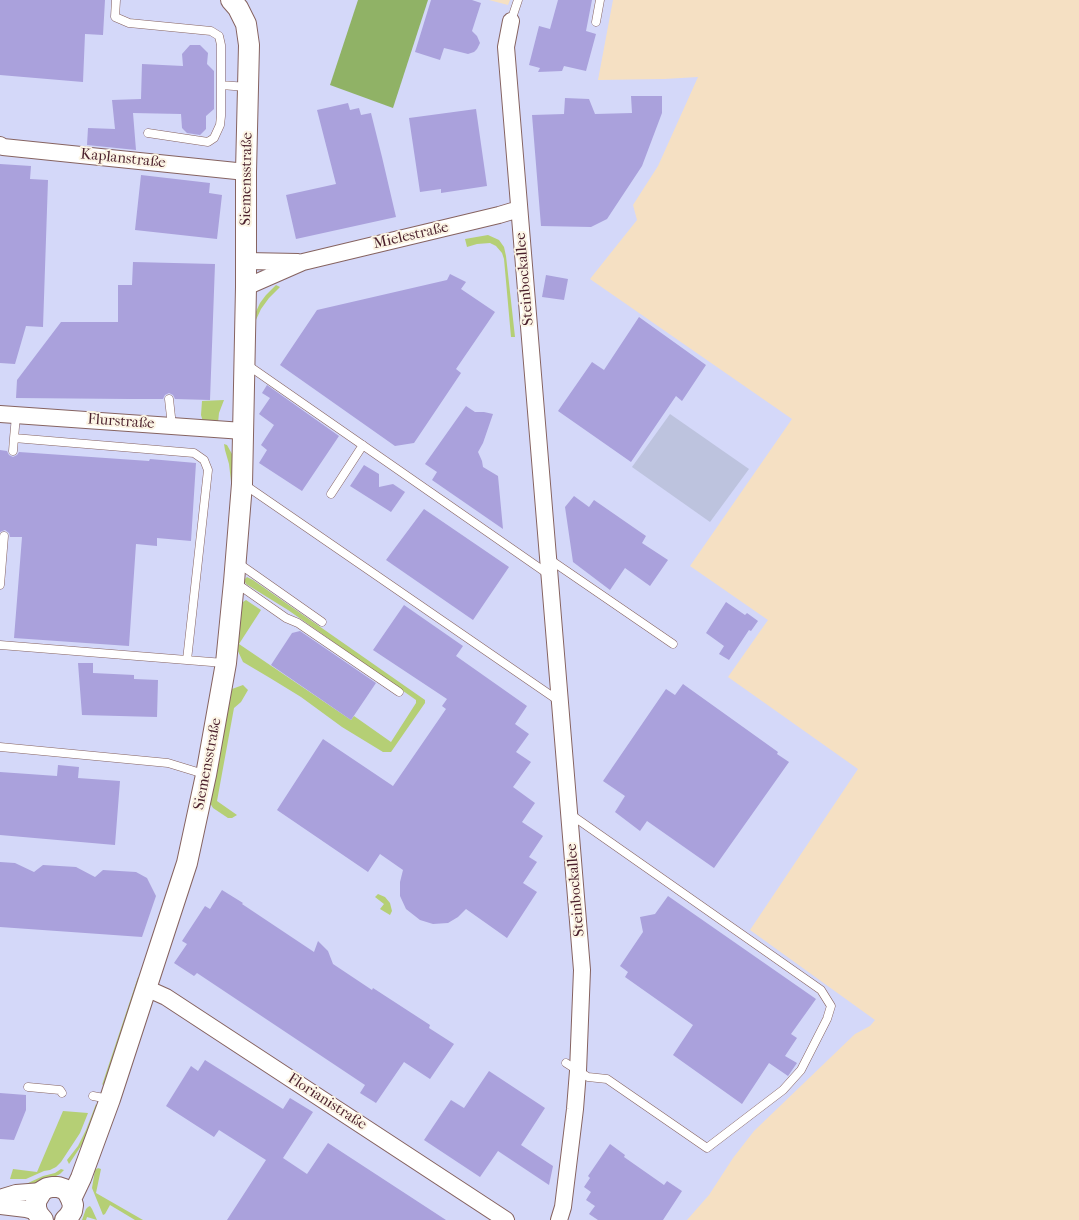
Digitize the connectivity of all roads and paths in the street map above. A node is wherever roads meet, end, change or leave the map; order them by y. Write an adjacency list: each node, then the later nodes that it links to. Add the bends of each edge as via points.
1 (116, 0): 7 (lane, via 115,17 129,23 211,31 219,36)
2 (518, 0): 5 (lane, Steinbockallee)
3 (600, 0): 6 (lane)
4 (233, 1): 8 (street, Siemensstraße, via 246,24)
5 (511, 21): 12 (street, Steinbockallee, via 506,47)
6 (596, 22)
7 (221, 86): 8 (lane); 9 (lane, via 220,125 214,138 208,142)
8 (248, 87): 11 (street, Siemensstraße)
9 (148, 133)
10 (0, 145): 11 (street, Kaplanstraße)
11 (246, 172): 13 (street, Siemensstraße)
12 (519, 209): 14 (street, Mielestraße); 28 (street, Steinbockallee)
13 (246, 261): 14 (street, Mielestraße); 15 (street, Siemensstraße)
14 (303, 262): 15 (street, Mielestraße)
15 (246, 287): 16 (street, Siemensstraße)
16 (244, 362): 20 (street, Siemensstraße); 22 (lane)
17 (170, 399): 19 (lane)
18 (8, 415): 19 (street, Flurstraße); 21 (lane)
19 (172, 426): 20 (street, Flurstraße)
20 (243, 431): 24 (street, Siemensstraße)
21 (14, 438): 23 (lane); 34 (lane, via 194,453 204,460 208,470)
22 (363, 445): 25 (lane); 28 (lane)
23 (13, 451)
24 (242, 484): 27 (street, Siemensstraße); 37 (lane)
25 (332, 494)
26 (4, 536): 30 (lane)
27 (236, 562): 29 (street, Siemensstraße); 31 (lane)
28 (550, 567): 32 (lane); 37 (street, Steinbockallee)
29 (234, 582): 35 (street, Siemensstraße); 36 (lane)
30 (0, 585)
31 (322, 622)
32 (673, 644)
33 (0, 645): 34 (lane)
34 (187, 660): 35 (lane)
35 (226, 663): 39 (street, Siemensstraße)
36 (399, 692)
37 (560, 702): 40 (street, Steinbockallee)
38 (0, 747): 39 (lane, via 168,763)
39 (206, 774): 41 (street, Siemensstraße, via 186,863)
40 (570, 813): 42 (street, Steinbockallee, via 582,970); 42 (lane, via 821,990 831,1006 800,1070 783,1090 707,1148 608,1079 588,1077)
41 (146, 988): 45 (street, Siemensstraße, via 102,1098 82,1178); 50 (street, Florianistraße, via 166,997)
42 (572, 1067): 51 (street, Steinbockallee, via 571,1149)
43 (28, 1088): 44 (lane, via 60,1090)
44 (62, 1093)
45 (57, 1192): 46 (street, via 16,1193); 48 (street, via 36,1202); 49 (street, via 72,1205 72,1211)
46 (0, 1198)
47 (0, 1206): 48 (street, via 26,1209)
48 (41, 1218)
49 (65, 1220)
50 (506, 1220)
51 (559, 1220)

